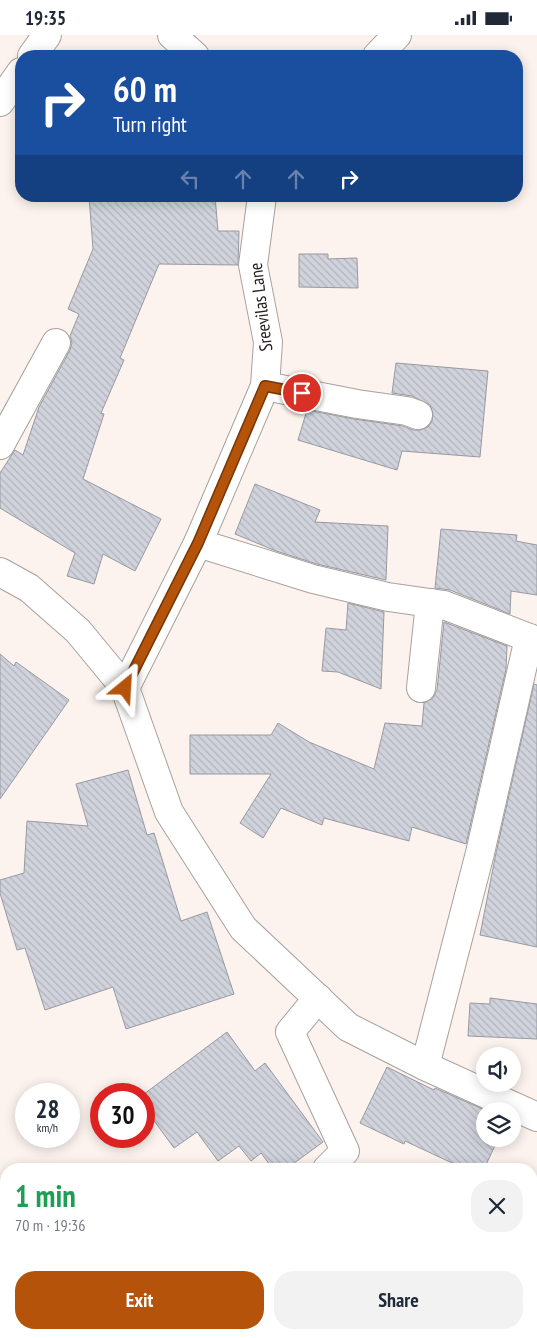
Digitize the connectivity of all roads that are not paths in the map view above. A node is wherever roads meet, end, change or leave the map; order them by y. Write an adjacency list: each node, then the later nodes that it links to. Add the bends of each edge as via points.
1 (47, 35): 4 (street)
2 (172, 35): 5 (street)
3 (397, 35): 6 (street)
4 (36, 50)
5 (188, 50)
6 (383, 50)
7 (15, 81): 8 (street)
8 (0, 102)
9 (261, 202): 11 (street, Sreevilas Lane, via 253,265 268,342)
10 (56, 343): 13 (street)
11 (265, 386): 12 (street); 14 (street, Sreevilas Lane)
12 (418, 415)
13 (0, 445)
14 (198, 543): 16 (street, via 313,579 388,597); 18 (street, Sreevilas Lane)
15 (0, 572): 18 (street, via 29,588 78,631)
16 (430, 603): 17 (street, via 444,605); 19 (street)
17 (533, 640): 21 (street)
18 (125, 688): 20 (street, via 170,812 243,928)
19 (421, 688)
20 (318, 999): 21 (street, via 348,1027); 23 (street, via 290,1032 345,1151)
21 (425, 1066): 22 (street)
22 (537, 1117)
23 (332, 1163)

